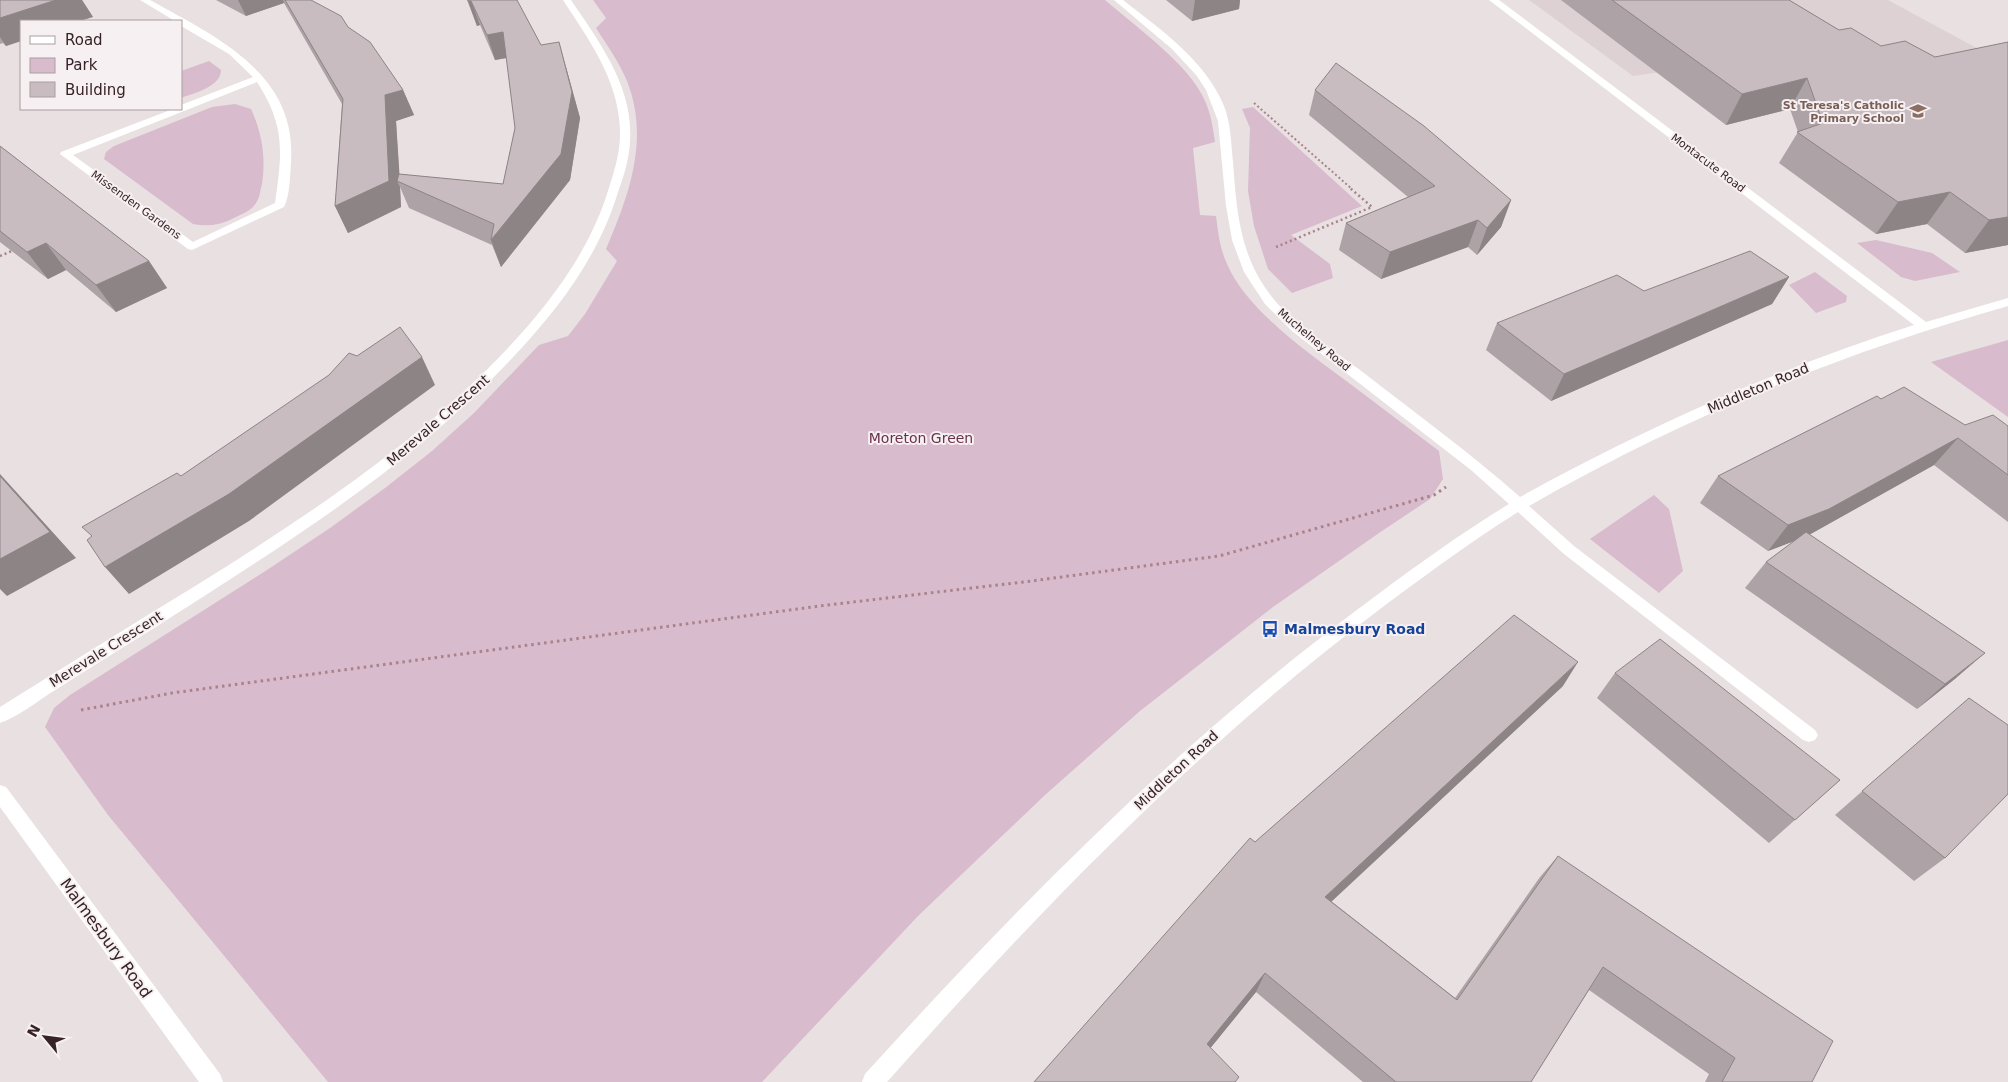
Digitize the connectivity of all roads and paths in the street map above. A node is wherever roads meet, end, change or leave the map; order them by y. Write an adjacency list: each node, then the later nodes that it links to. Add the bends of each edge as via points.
1 (144, 0): 5 (street, Missenden Gardens)
2 (567, 0): 19 (street, Merevale Crescent, via 609,66 619,88 626,132 611,202 594,245 544,315 473,392 410,448 352,491 288,535)
3 (1118, 0): 8 (street, Muchelney Road, via 1192,64)
4 (1494, 0): 15 (street, Montacute Road)
5 (179, 20)
6 (182, 22): 7 (street, Missenden Gardens, via 242,58)
7 (259, 78): 9 (street, Missenden Gardens); 10 (street, Missenden Gardens, via 280,117 287,142 280,205 192,247 65,154)
8 (1220, 107): 13 (street, Muchelney Road, via 1233,229); 13 (path, via 1254,103 1372,207)
9 (182, 109)
10 (178, 110)
11 (17, 249): 12 (path)
12 (0, 256)
13 (1243, 261): 16 (street, Muchelney Road, via 1269,302 1296,328)
14 (2008, 302): 15 (street, Middleton Road)
15 (1922, 325): 17 (street, Middleton Road, via 1835,356 1676,423)
16 (1476, 466): 17 (street, Muchelney Road); 18 (path, via 1434,495 1219,556 817,606 172,693)
17 (1519, 505): 20 (street, via 1569,550); 23 (street, Middleton Road, via 1366,610 1236,714 1158,785 1062,881 935,1012)
18 (80, 710)
19 (0, 716)
20 (1809, 735)
21 (0, 794): 22 (street, Malmesbury Road)
22 (212, 1082)
23 (873, 1082)

